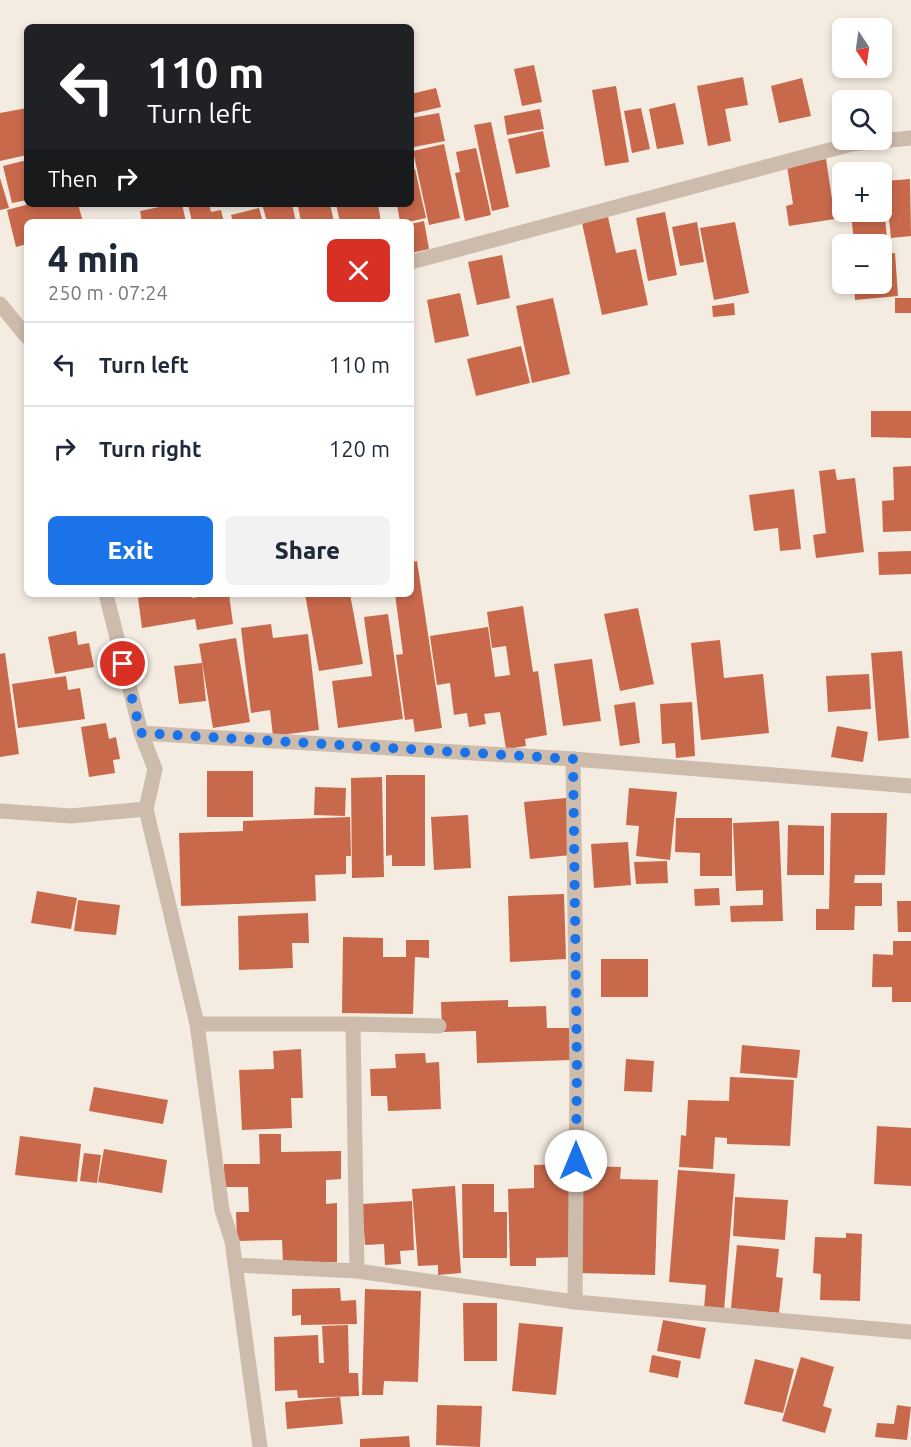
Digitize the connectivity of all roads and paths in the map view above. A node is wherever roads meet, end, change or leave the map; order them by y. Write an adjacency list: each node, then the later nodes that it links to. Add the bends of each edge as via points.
1 (911, 138): 2 (street, via 852,144)
2 (414, 261)
3 (0, 304): 4 (street)
4 (24, 333)
5 (107, 597): 6 (street)
6 (141, 733): 7 (street); 9 (street, via 155,769)
7 (573, 759): 8 (street); 16 (street)
8 (911, 786)
9 (146, 809): 10 (street, via 70,816); 11 (street)
10 (0, 811)
11 (197, 1024): 12 (street); 14 (street, via 222,1210)
12 (353, 1024): 13 (street); 15 (street)
13 (439, 1026)
14 (235, 1265): 15 (street); 18 (street)
15 (357, 1271): 16 (street)
16 (575, 1302): 17 (street)
17 (911, 1332)
18 (260, 1447)

